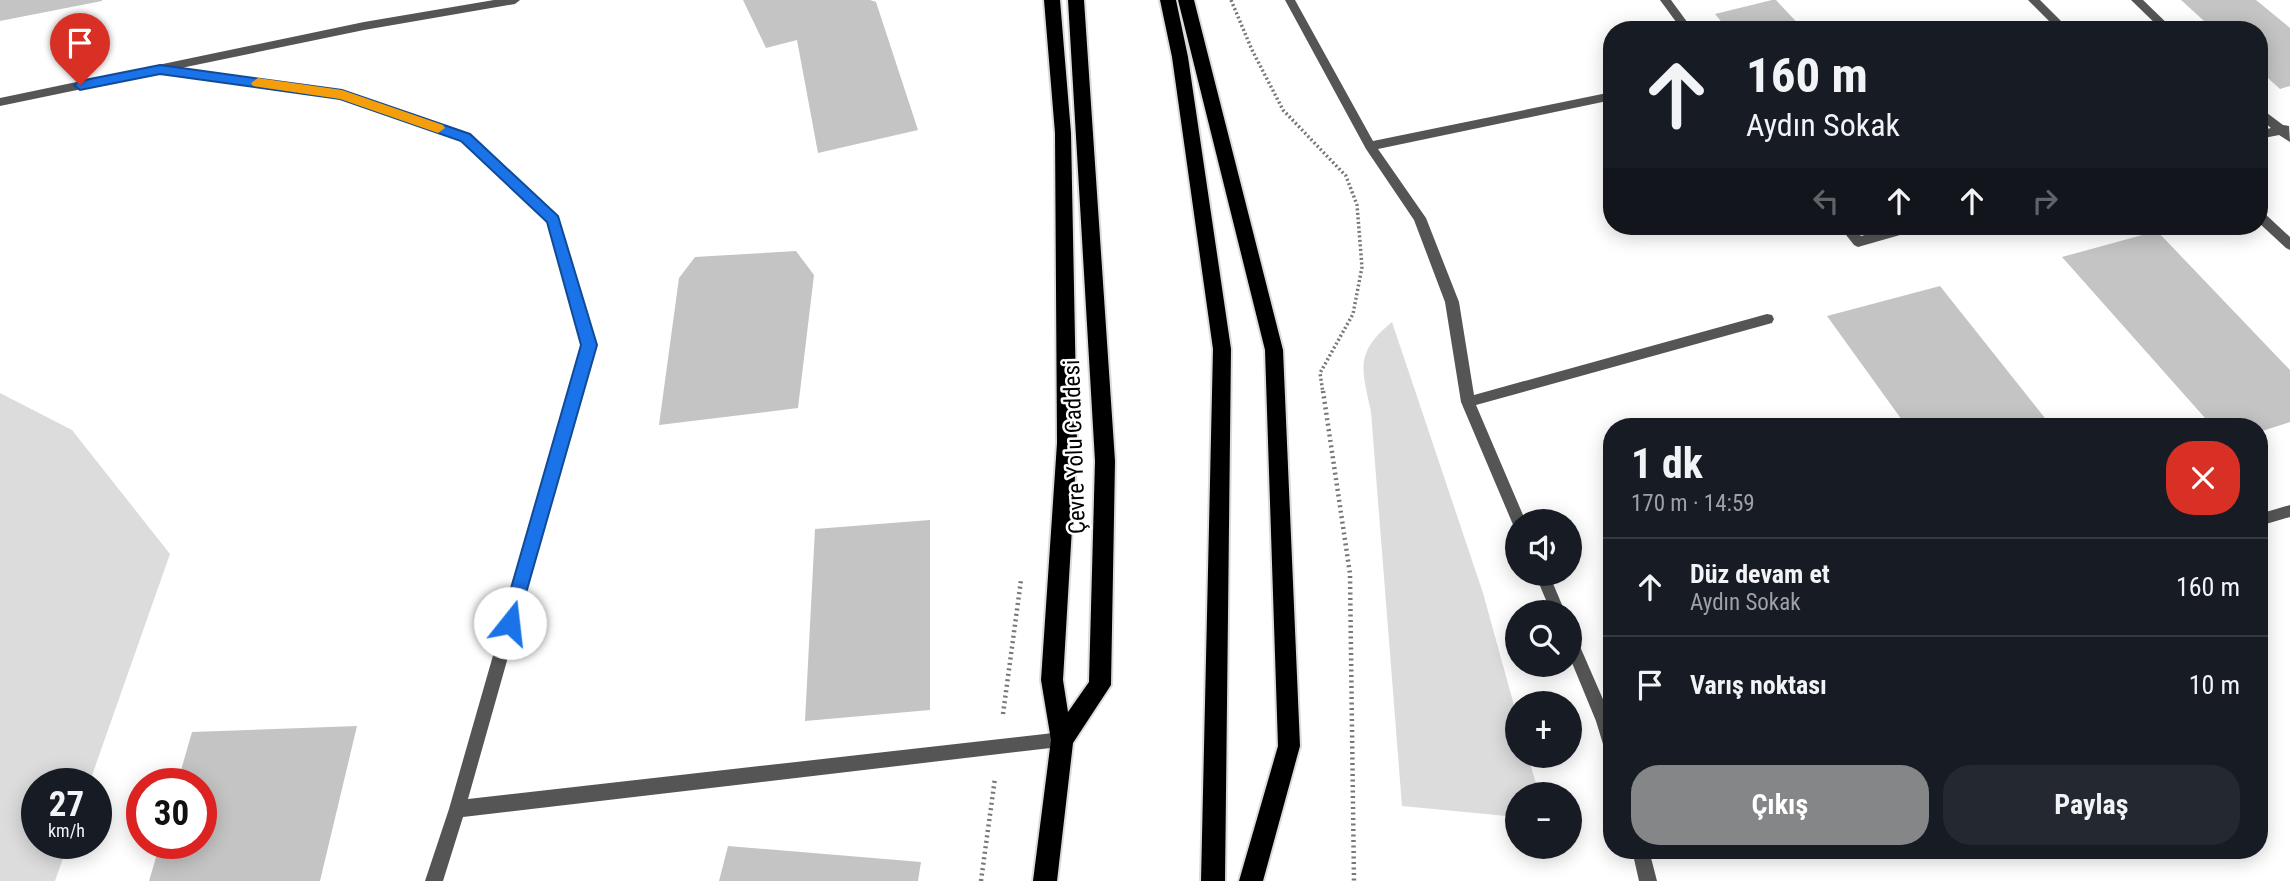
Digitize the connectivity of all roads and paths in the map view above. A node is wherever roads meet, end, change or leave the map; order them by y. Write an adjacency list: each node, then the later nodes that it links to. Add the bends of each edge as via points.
1 (515, 0): 14 (street)
2 (1052, 0): 32 (highway, via 1063,133 1067,443 1052,680)
3 (1076, 0): 32 (highway, Çevre Yolu Caddesi, via 1105,460 1100,685)
4 (1168, 0): 39 (highway, via 1222,349)
5 (1186, 0): 40 (highway, via 1274,350 1289,746)
6 (1231, 0): 41 (path, via 1283,110 1346,176 1357,205 1362,267 1353,314 1320,373 1350,574)
7 (1290, 0): 20 (street)
8 (1665, 0): 11 (street)
9 (2033, 0): 12 (street)
10 (2136, 0): 13 (street)
11 (1681, 21)
12 (2055, 21)
13 (2159, 21)
14 (160, 69): 16 (street); 34 (street, via 342,95 466,137 553,219 589,345)
15 (1603, 98): 20 (street)
16 (0, 102)
17 (2268, 118): 18 (street)
18 (2287, 132): 19 (street)
19 (2268, 134)
20 (1370, 146): 26 (street, via 1420,218 1452,302)
21 (2268, 224): 24 (street)
22 (1852, 235): 23 (street, via 1858,242)
23 (1884, 235)
24 (2290, 245)
25 (1767, 319): 26 (street)
26 (1468, 402): 27 (street)
27 (1513, 509)
28 (2290, 511): 29 (street)
29 (2268, 517)
30 (1582, 665): 31 (street)
31 (1603, 709)
32 (1062, 740): 33 (street); 38 (highway, Çevre Yolu Caddesi)
33 (999, 746): 34 (street); 37 (path)
34 (457, 809): 36 (street)
35 (1642, 859): 42 (street)
36 (434, 881)
37 (981, 881)
38 (1045, 881)
39 (1213, 881)
40 (1251, 881)
41 (1354, 881)
42 (1648, 881)

